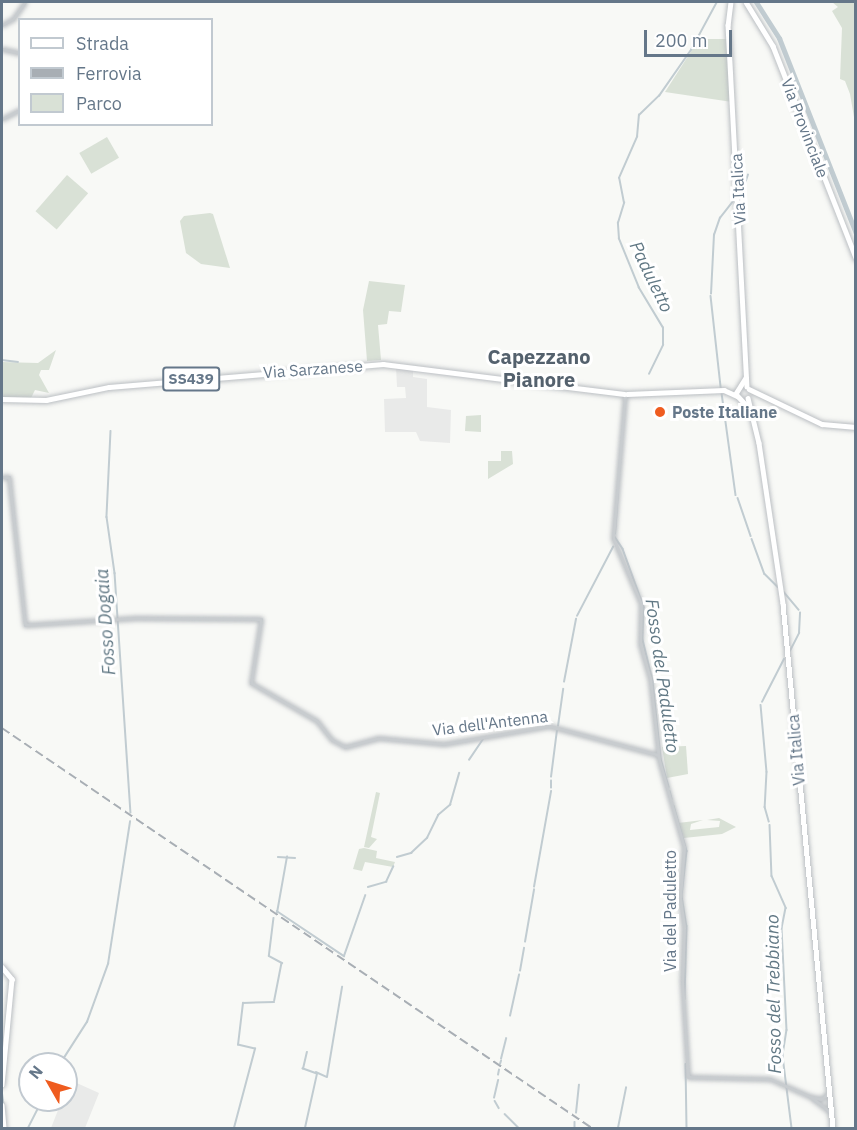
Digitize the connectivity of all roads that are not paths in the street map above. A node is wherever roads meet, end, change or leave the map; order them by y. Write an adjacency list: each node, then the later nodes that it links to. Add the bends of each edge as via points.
1 (25, 2): 4 (street)
2 (730, 2): 10 (main road, Via Italica, via 748,367)
3 (746, 2): 9 (main road, Via Provinciale, via 772,46)
4 (2, 25)
5 (2, 49): 6 (street)
6 (18, 53)
7 (18, 111): 8 (street)
8 (2, 119)
9 (855, 258)
10 (744, 388): 11 (main road, SS439); 12 (main road, SS439); 14 (main road); 15 (main road, Via Italica)
11 (727, 390): 13 (main road, Via Sarzanese / SS439); 14 (main road)
12 (759, 391): 15 (main road); 19 (main road, SS439, via 819,423)
13 (625, 395): 16 (main road, Via Sarzanese / SS439, via 383,364 109,387 46,400); 21 (street, Via del Paduletto, via 613,538 640,604 640,644 650,678)
14 (737, 396): 17 (main road)
15 (749, 397): 17 (main road); 18 (main road, Via Italica)
16 (2, 399)
17 (742, 399): 18 (main road, Via Italica)
18 (750, 410): 24 (main road, Via Italica, via 783,604)
19 (855, 427)
20 (2, 477): 21 (street, Via dell'Antenna, via 9,477 25,625 261,619 251,683 317,721 332,740 345,747 378,738 444,744 549,726)
21 (658, 755): 25 (street, Via del Paduletto, via 684,847 680,898 688,1077 770,1078)
22 (2, 967): 23 (main road, via 12,979)
23 (2, 1085)
24 (830, 1091): 26 (street); 27 (main road, Via Italica)
25 (811, 1097): 26 (street); 29 (street)
26 (822, 1099): 27 (street); 29 (street)
27 (831, 1102): 29 (street); 30 (main road, Via Italica)
28 (2, 1105): 31 (main road)
29 (822, 1106): 30 (street)
30 (832, 1115): 32 (main road, Via Italica)
31 (3, 1128)
32 (833, 1128)

